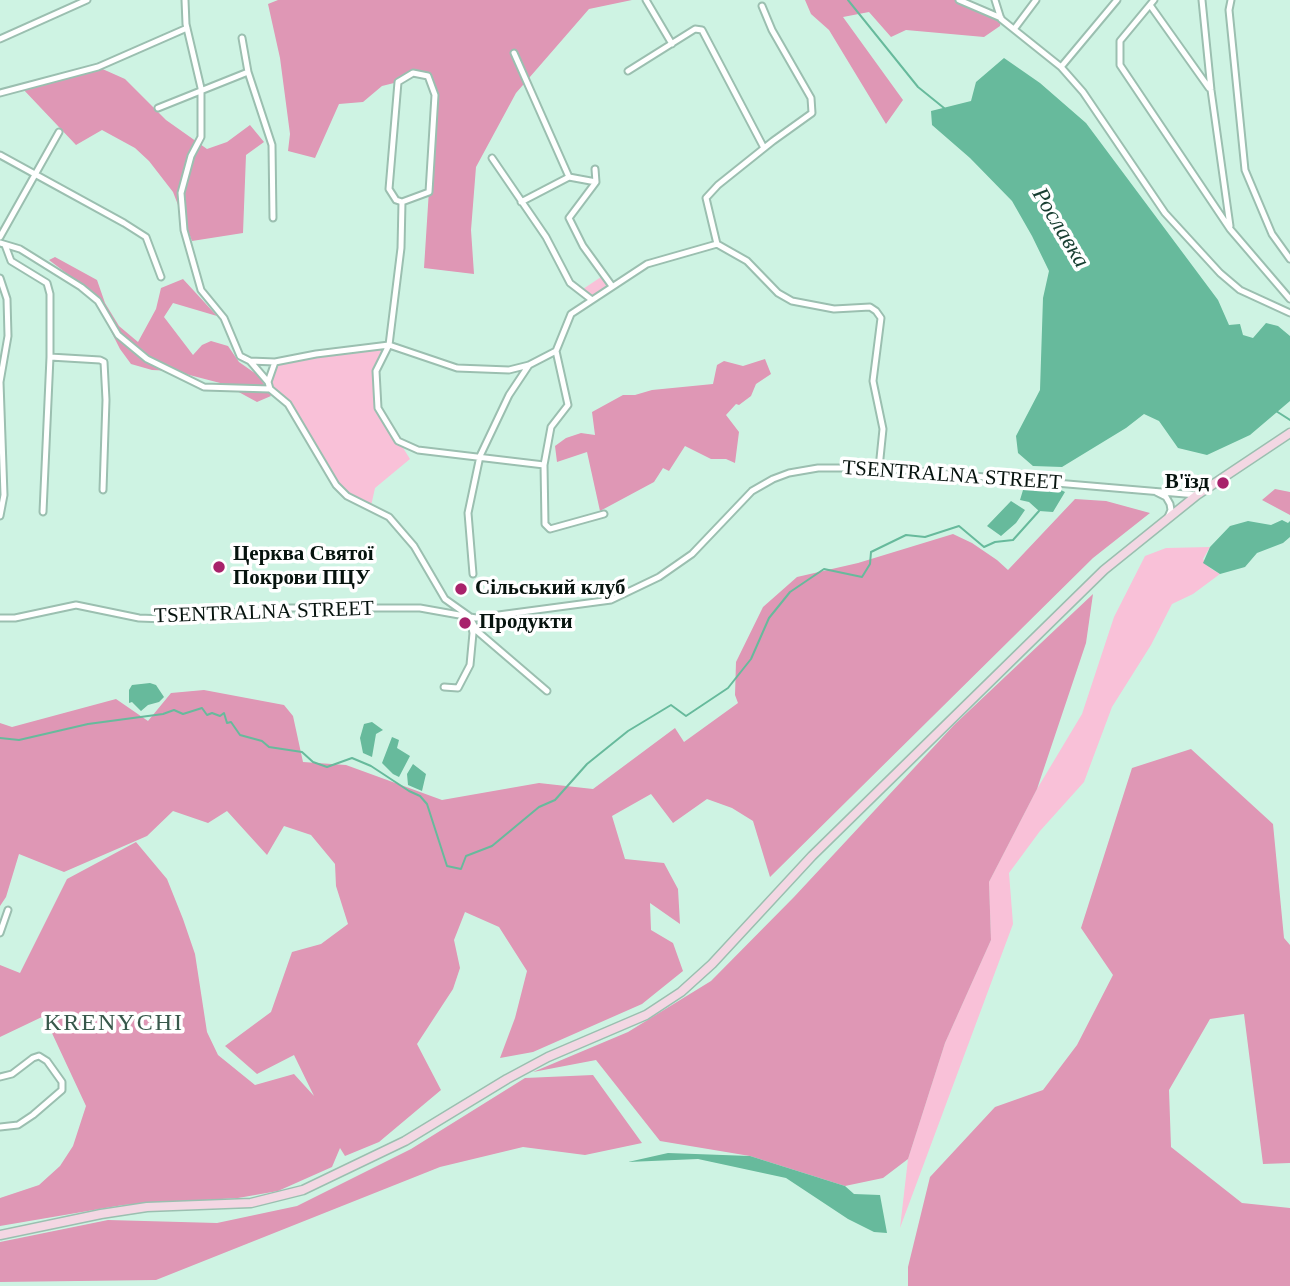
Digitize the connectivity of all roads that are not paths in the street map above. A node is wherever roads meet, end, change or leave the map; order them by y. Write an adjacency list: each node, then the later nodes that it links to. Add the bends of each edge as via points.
1 (87, 0): 16 (street)
2 (185, 0): 13 (street)
3 (646, 0): 17 (street)
4 (959, 0): 12 (street)
5 (995, 0): 12 (street)
6 (1036, 0): 14 (street)
7 (1116, 0): 19 (street)
8 (1202, 0): 22 (street)
9 (1231, 0): 41 (street, via 1245,170 1272,234)
10 (1152, 2): 22 (street); 37 (street, via 1120,41 1120,65)
11 (762, 6): 27 (street, via 811,98 812,114)
12 (1001, 19): 14 (street)
13 (187, 28): 23 (street); 24 (street, via 98,66)
14 (1015, 28): 19 (street)
15 (242, 38): 21 (street)
16 (0, 39)
17 (672, 44): 20 (street); 27 (street, via 695,29 702,30)
18 (514, 53): 32 (street)
19 (1061, 67): 47 (street, via 1166,213 1220,273 1240,290)
20 (628, 71)
21 (248, 72): 23 (street); 36 (street, via 272,145)
22 (1211, 90): 37 (street)
23 (201, 92): 25 (street); 51 (street, via 201,137 181,193 184,230 201,290 224,318 240,356)
24 (0, 93)
25 (158, 108)
26 (59, 132): 31 (street)
27 (764, 148): 40 (street, via 706,198)
28 (0, 155): 31 (street)
29 (492, 158): 35 (street)
30 (595, 169): 33 (street)
31 (35, 175): 38 (street); 42 (street, via 146,237)
32 (569, 177): 33 (street); 35 (street)
33 (596, 182): 44 (street, via 569,218)
34 (402, 202): 34 (street, via 429,192 435,95 428,76 413,74 398,82 389,189); 48 (street)
35 (521, 202): 46 (street, via 570,283)
36 (273, 218)
37 (1230, 229): 45 (street)
38 (0, 237)
39 (3, 244): 50 (street, via 11,261 47,282); 55 (street, via 81,287 98,301 118,335 147,359 204,387)
40 (717, 244): 44 (street, via 647,264); 59 (street, via 747,261 792,301 876,310 881,318 873,381 883,429)
41 (1290, 259)
42 (161, 277)
43 (0, 278): 65 (street, via 7,299 8,335 1,382 4,495)
44 (612, 286): 46 (street)
45 (1290, 299)
46 (592, 300): 49 (street, via 570,314)
47 (1290, 313)
48 (389, 345): 52 (street); 53 (street, via 457,368 509,370); 57 (street, via 376,371 378,408 398,440 418,450)
49 (556, 351): 53 (street); 58 (street, via 568,405 551,427)
50 (50, 358): 60 (street, via 104,362); 63 (street)
51 (250, 361): 52 (street); 54 (street)
52 (275, 362): 54 (street)
53 (529, 365): 57 (street)
54 (268, 382): 55 (street)
55 (270, 389): 68 (street, via 288,404 336,485 347,496 389,517 414,546 445,599)
56 (1290, 433): 62 (main road)
57 (480, 456): 58 (street); 67 (street, via 468,513)
58 (544, 465): 64 (street, via 545,524 550,529)
59 (878, 468): 61 (street, TSENTRALNA STREET); 68 (street, TSENTRALNA STREET, via 818,468 773,478 752,491 692,554 659,577 611,600)
60 (103, 490)
61 (1154, 491): 62 (street, TSENTRALNA STREET); 66 (street, via 1170,504)
62 (1197, 495): 66 (main road)
63 (43, 512)
64 (604, 514)
65 (0, 516)
66 (1168, 517): 76 (main road, via 1104,570 851,817 712,964 646,1015 548,1057 405,1142 303,1190 251,1203 147,1207)
67 (473, 575)
68 (469, 616): 69 (street, TSENTRALNA STREET, via 419,608 281,608 165,619 76,605); 70 (street, via 473,634 470,665 458,688); 71 (street, via 477,631)
69 (0, 618)
70 (444, 687)
71 (547, 691)
72 (8, 910): 73 (street)
73 (0, 933)
74 (0, 1077): 75 (street, via 39,1056 62,1082 62,1090 18,1125)
75 (0, 1127)
76 (0, 1235)

